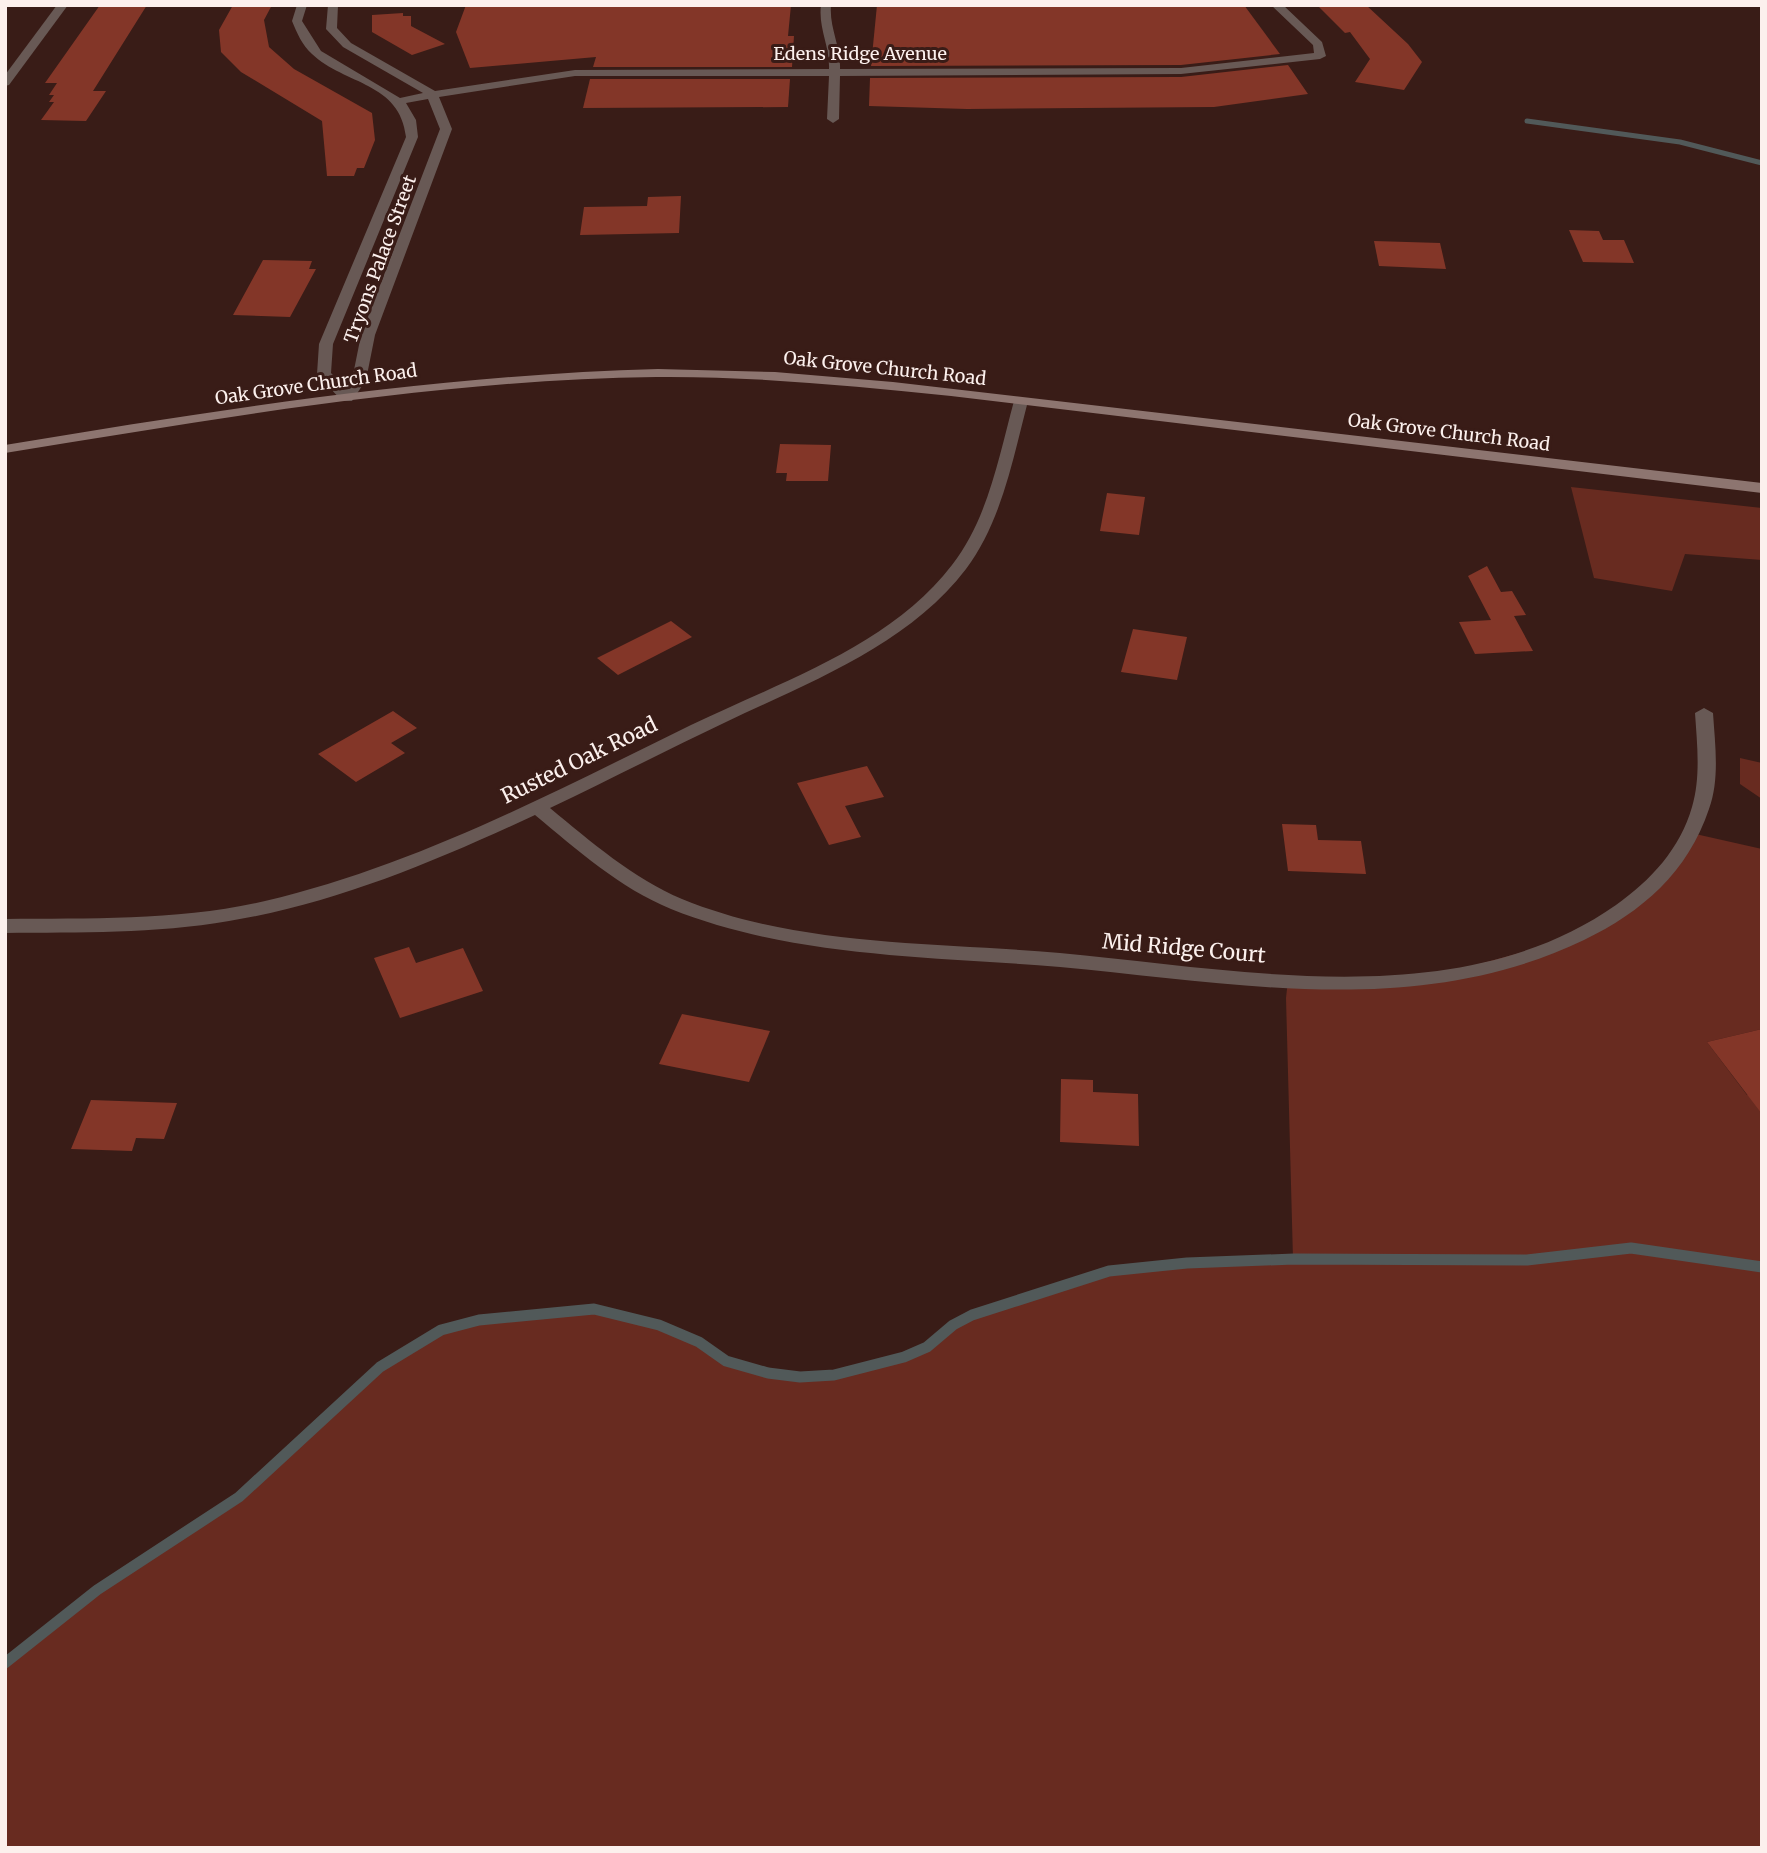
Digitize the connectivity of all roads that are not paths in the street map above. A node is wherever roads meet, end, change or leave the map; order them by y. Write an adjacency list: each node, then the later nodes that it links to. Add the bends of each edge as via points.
1 (63, 5): 7 (street)
2 (302, 5): 9 (street, via 297,22 318,53)
3 (333, 5): 8 (street, via 331,29 347,45)
4 (825, 5): 6 (street, via 824,22 835,52)
5 (1276, 5): 6 (street, Edens Ridge Avenue, via 1318,44 1320,56 1181,71)
6 (832, 71): 8 (street, Edens Ridge Avenue, via 575,73); 10 (street)
7 (5, 83)
8 (432, 94): 9 (street, Edens Ridge Avenue); 11 (street, Tryons Palace Street, via 446,129)
9 (401, 101): 11 (street, Tryons Palace Street, via 413,123 412,137)
10 (833, 120)
11 (389, 238): 12 (street, Tryons Palace Street, via 359,380); 12 (street, Tryons Palace Street, via 326,344 324,374)
12 (347, 398): 13 (main road, Oak Grove Church Road, via 571,375 660,373 771,376); 14 (main road, Oak Grove Church Road)
13 (1021, 401): 15 (main road, Oak Grove Church Road); 17 (street, Rusted Oak Road, via 982,533 946,584 900,623 845,657)
14 (5, 449)
15 (1762, 488)
16 (1704, 713): 17 (street, Mid Ridge Court, via 1708,770 1700,811 1682,854 1649,892 1607,922 1571,939 1502,962 1428,978 1345,984 859,943 760,928 676,904 597,858)
17 (537, 807): 18 (street, Rusted Oak Road, via 394,870 287,903 210,917)
18 (5, 926)

